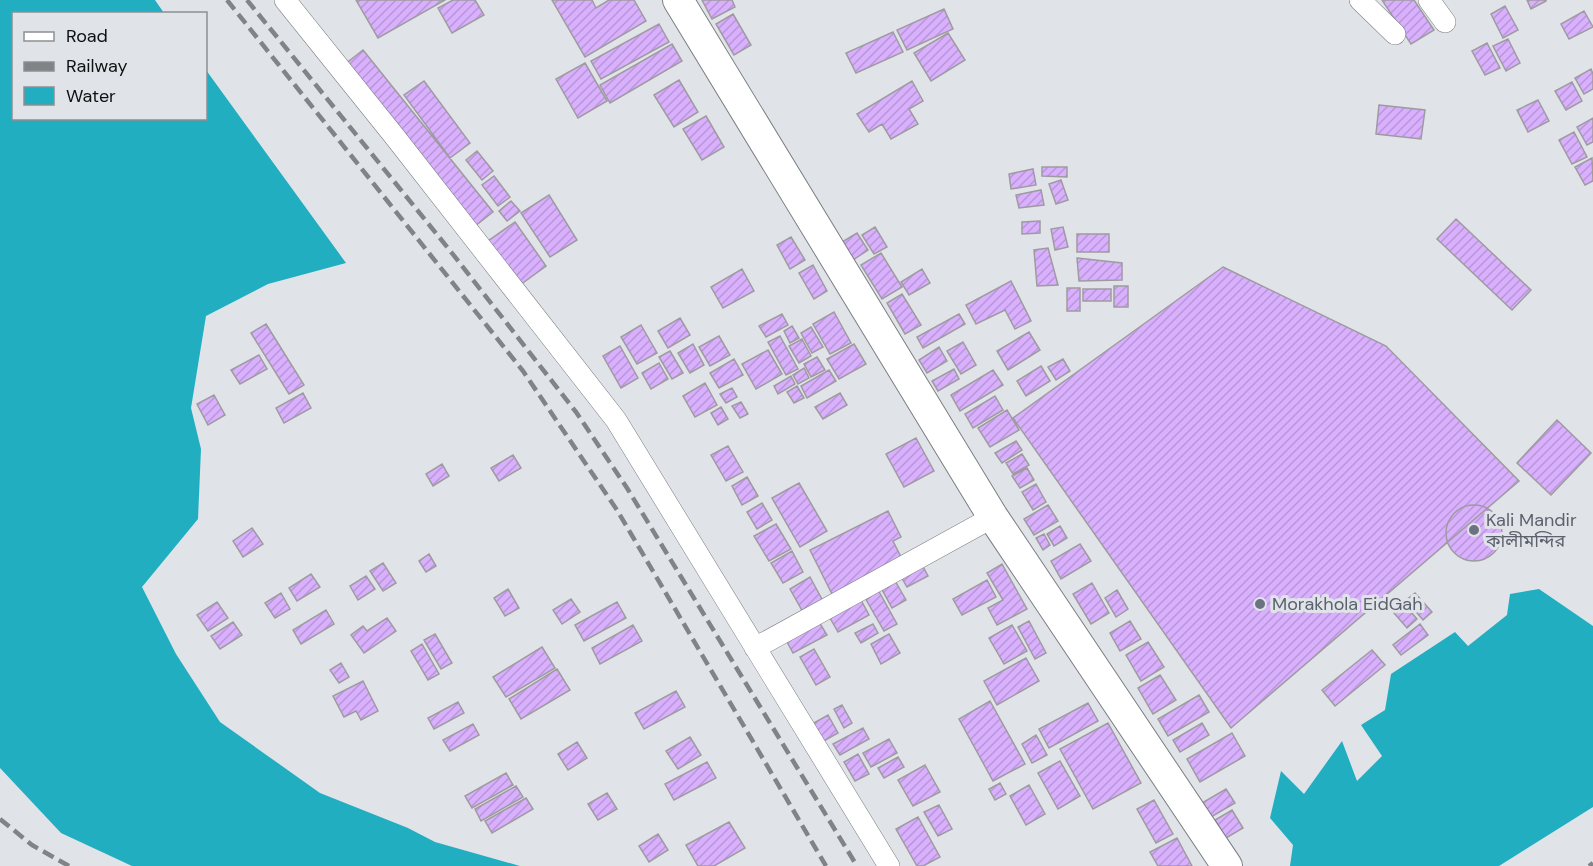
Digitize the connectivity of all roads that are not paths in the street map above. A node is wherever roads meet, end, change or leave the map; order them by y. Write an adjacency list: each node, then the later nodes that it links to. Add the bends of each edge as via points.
1 (285, 0): 8 (street, via 616,420)
2 (678, 0): 7 (main road)
3 (1360, 0): 6 (street)
4 (1429, 0): 5 (street)
5 (1445, 22)
6 (1395, 34)
7 (993, 517): 8 (street); 10 (main road)
8 (755, 648): 9 (street)
9 (889, 866)
10 (1227, 866)

